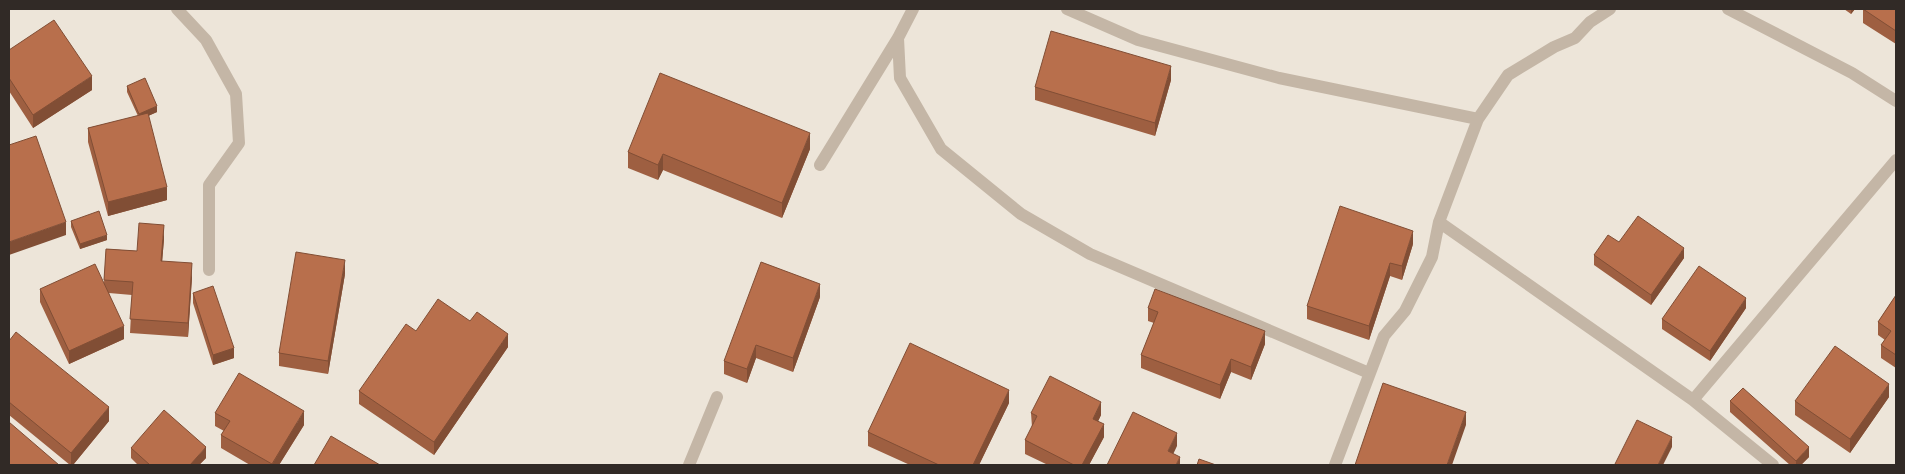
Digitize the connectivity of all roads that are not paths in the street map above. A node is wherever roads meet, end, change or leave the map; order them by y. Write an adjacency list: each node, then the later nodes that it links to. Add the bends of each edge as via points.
1 (177, 9): 12 (street, via 206,40 236,94 239,143 208,185)
2 (913, 9): 6 (street)
3 (1067, 9): 8 (street, via 1138,40 1278,78)
4 (1610, 9): 8 (street, via 1590,22 1575,38 1508,75)
5 (1728, 9): 7 (street, via 1852,73)
6 (898, 38): 10 (street); 13 (street, via 900,78 941,149 1021,214 1090,254)
7 (1896, 101)
8 (1478, 119): 11 (street)
9 (1896, 160): 15 (street)
10 (820, 165)
11 (1438, 222): 13 (street, via 1432,257 1405,312 1384,336); 15 (street)
12 (209, 270)
13 (1369, 373): 17 (street)
14 (717, 397): 16 (street)
15 (1693, 400): 18 (street)
16 (690, 465)
17 (1335, 465)
18 (1773, 465)

